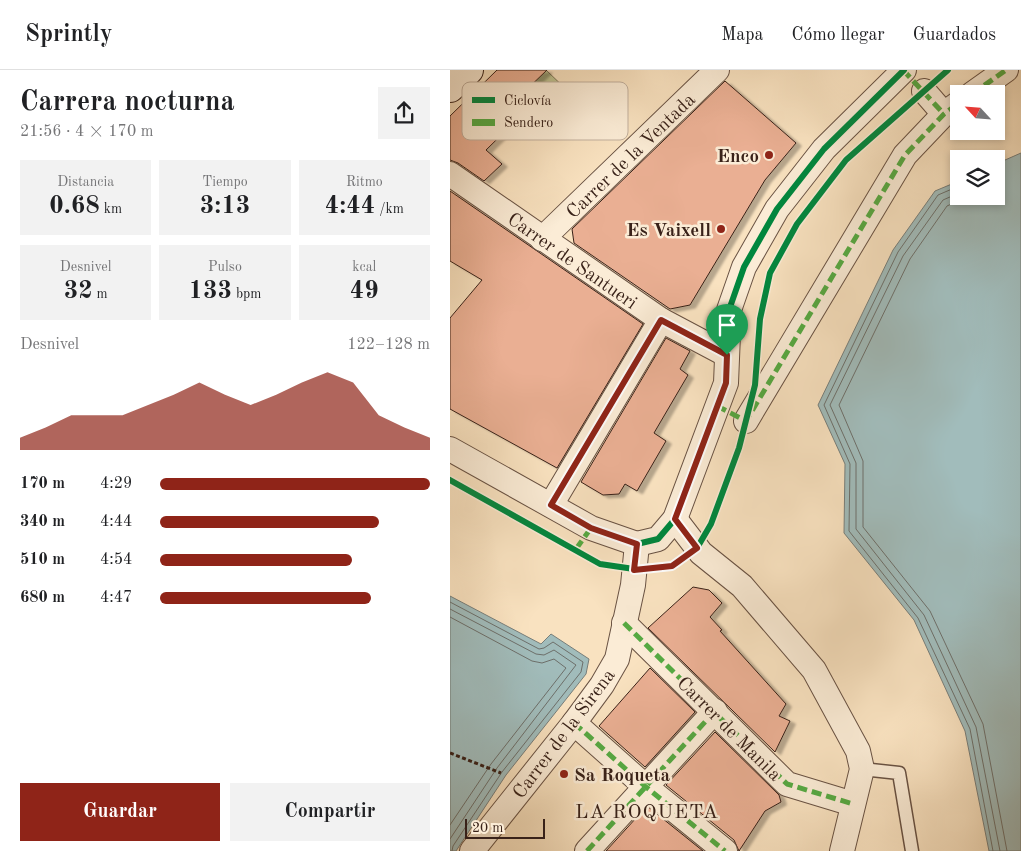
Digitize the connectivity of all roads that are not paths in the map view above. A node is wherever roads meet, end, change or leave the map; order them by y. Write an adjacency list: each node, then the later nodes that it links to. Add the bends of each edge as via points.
1 (469, 70): 6 (street)
2 (717, 70): 11 (street, Carrer de la Ventada)
3 (904, 70): 13 (street, via 824,149 777,209 744,267 730,310)
4 (1006, 70): 5 (street)
5 (985, 85)
6 (450, 88)
7 (924, 92): 8 (street)
8 (950, 108)
9 (950, 111): 14 (street, via 905,155)
10 (450, 174): 11 (street, Carrer de Santueri)
11 (542, 239): 12 (street, Carrer de Santueri)
12 (661, 320): 13 (street, Carrer de Santueri); 16 (street)
13 (727, 355): 17 (street, via 726,383)
14 (746, 421)
15 (450, 450): 16 (street)
16 (551, 505): 18 (street, via 591,528)
17 (680, 526): 18 (street, via 658,539); 22 (street, via 701,553 742,586 814,670 858,751)
18 (637, 544): 19 (street, Carrer de la Sirena, via 633,585)
19 (624, 623): 20 (street, Carrer de Manila); 21 (street, Carrer de la Sirena, via 617,659)
20 (715, 711): 23 (street); 24 (street, Carrer de Manila, via 787,784)
21 (574, 723): 23 (street); 25 (street, Carrer de la Sirena)
22 (862, 769): 24 (street); 30 (lane, via 899,773)
23 (646, 787): 26 (street); 27 (street)
24 (851, 814): 28 (street); 29 (street)
25 (472, 851)
26 (587, 851)
27 (725, 851)
28 (826, 851)
29 (842, 851)
30 (912, 851)

